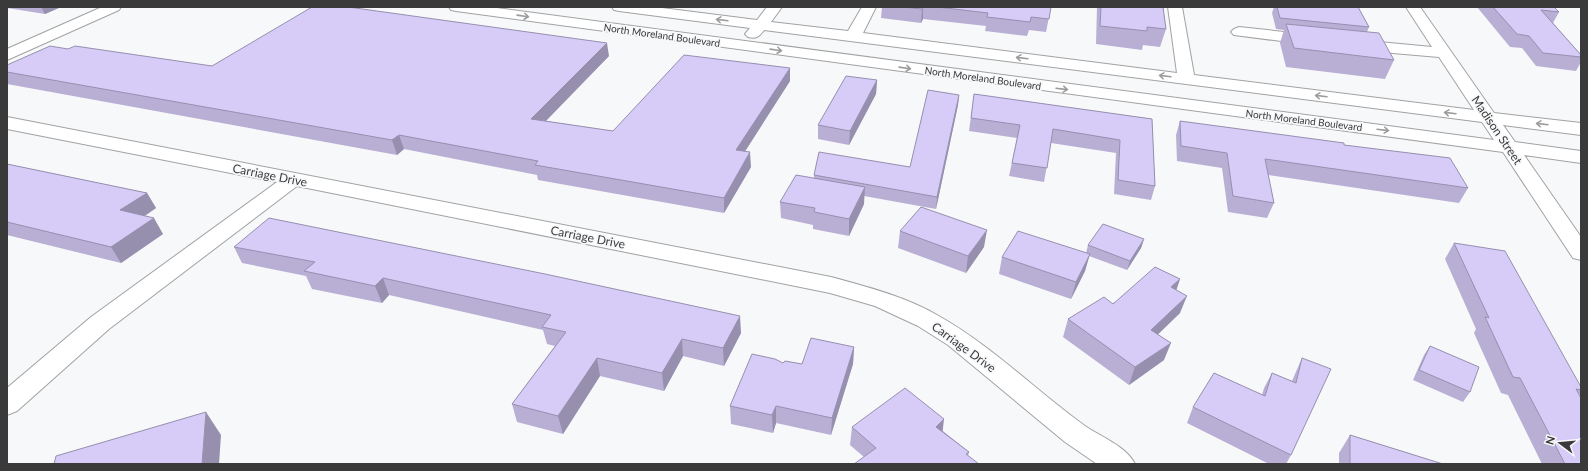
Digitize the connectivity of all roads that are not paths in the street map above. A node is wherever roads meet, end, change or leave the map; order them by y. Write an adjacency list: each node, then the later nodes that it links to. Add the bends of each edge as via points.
1 (114, 7): 14 (street)
2 (456, 7): 12 (street, North Moreland Boulevard, one-way to 12)
3 (619, 7): 8 (street, North Moreland Boulevard)
4 (775, 7): 9 (street)
5 (869, 7): 11 (street)
6 (1174, 7): 15 (street)
7 (1413, 7): 13 (street, Madison Street)
8 (672, 10): 9 (street, North Moreland Boulevard, one-way to 8)
9 (761, 25): 11 (street, North Moreland Boulevard); 12 (street)
10 (1239, 32): 13 (street)
11 (853, 37): 15 (street, North Moreland Boulevard, one-way to 11)
12 (744, 46): 17 (street, North Moreland Boulevard, one-way to 17)
13 (1444, 53): 18 (street, Madison Street)
14 (7, 55)
15 (1186, 79): 16 (street, North Moreland Boulevard)
16 (1258, 88): 17 (street); 18 (street, North Moreland Boulevard, one-way to 16)
17 (1267, 115): 21 (street, North Moreland Boulevard, one-way to 21)
18 (1489, 118): 20 (street, North Moreland Boulevard, one-way to 18); 21 (street, Madison Street)
19 (7, 123): 23 (street, Carriage Drive)
20 (1581, 129)
21 (1510, 147): 22 (street, North Moreland Boulevard); 24 (street, Madison Street)
22 (1581, 157)
23 (293, 180): 25 (street, via 100,323); 26 (street, Carriage Drive, via 831,285 884,300 927,320 957,339 1075,434)
24 (1581, 253)
25 (7, 404)
26 (1120, 464)

